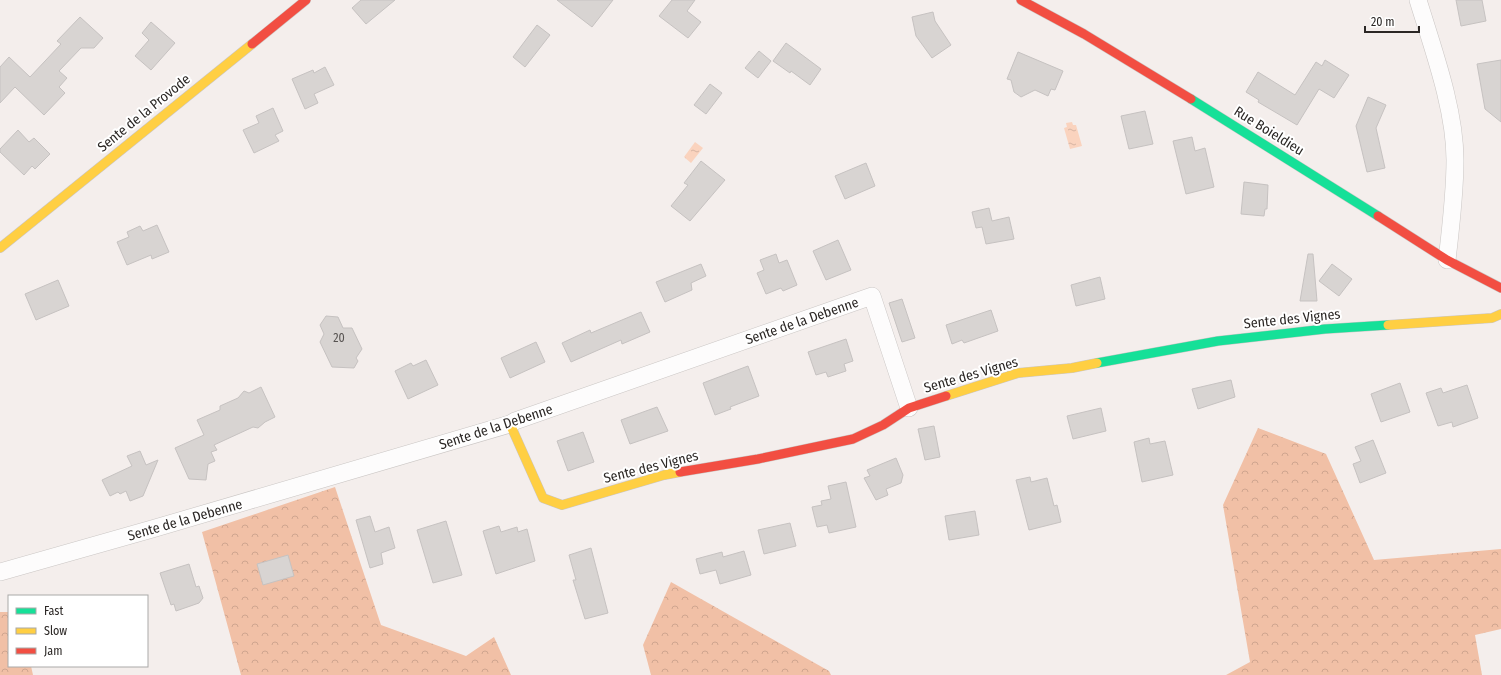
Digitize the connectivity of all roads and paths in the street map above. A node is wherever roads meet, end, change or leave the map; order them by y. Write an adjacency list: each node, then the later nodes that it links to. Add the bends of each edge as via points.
1 (306, 0): 4 (street, Sente de la Provode)
2 (1021, 0): 5 (street, Rue Boieldieu, via 1084,34 1173,88)
3 (1418, 0): 5 (street, via 1451,122 1454,151 1453,219)
4 (0, 248)
5 (1447, 260): 6 (street, Rue Boieldieu)
6 (1501, 288)
7 (1501, 314): 8 (street, Sente des Vignes, via 1492,318 1325,329 1218,341 1072,368 1018,373)
8 (909, 408): 9 (street, Sente des Vignes, via 883,425 853,439 664,475 562,505 543,498); 9 (street, Sente de la Debenne, via 872,296)
9 (510, 424): 10 (street, Sente de la Debenne, via 152,530)
10 (0, 572)

